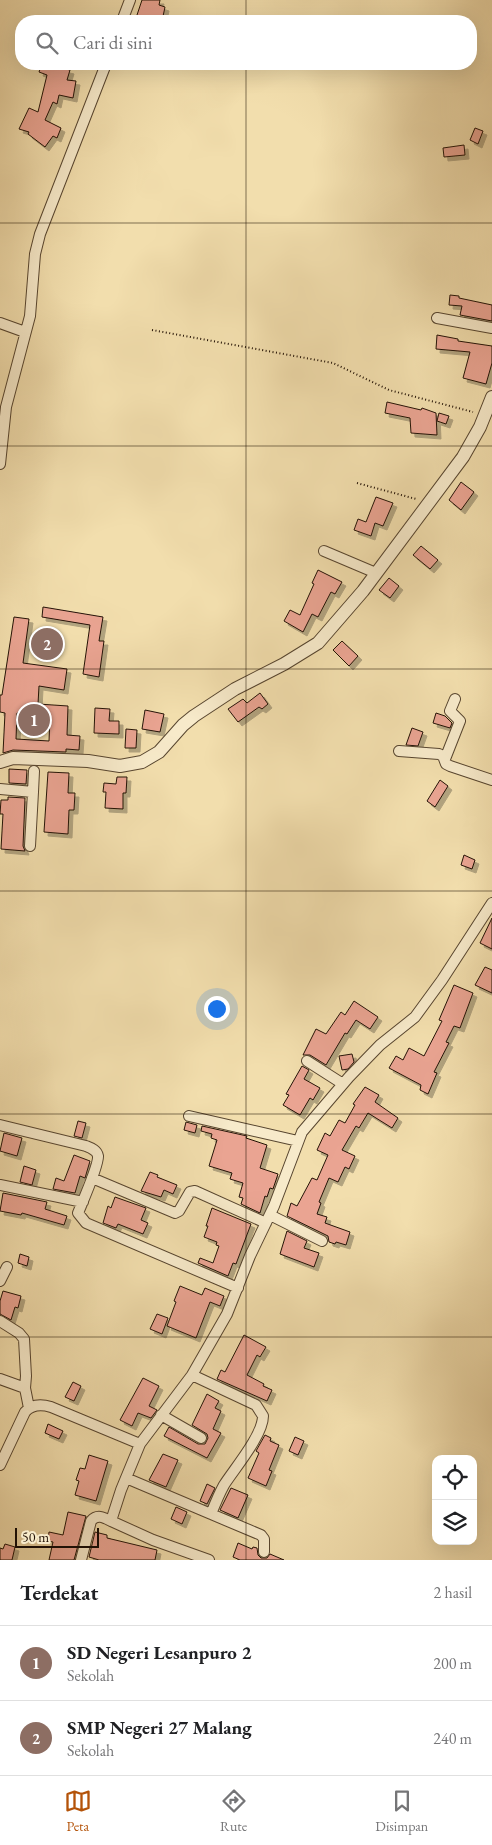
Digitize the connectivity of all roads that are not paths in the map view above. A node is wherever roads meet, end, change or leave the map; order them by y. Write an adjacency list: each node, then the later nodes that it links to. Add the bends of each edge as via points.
1 (130, 0): 2 (street)
2 (124, 15)
3 (104, 70): 7 (street, via 40,234 34,254 30,316)
4 (438, 318): 6 (street)
5 (0, 323): 7 (street)
6 (492, 328)
7 (25, 332): 9 (street, via 6,407)
8 (492, 397): 11 (street, via 471,445)
9 (0, 464)
10 (324, 551): 11 (street)
11 (376, 573): 15 (street, via 318,643 194,716 159,752 142,762 120,766 13,758)
12 (456, 699): 14 (street, via 450,712 460,721)
13 (398, 751): 14 (street, via 432,752)
14 (445, 759): 17 (street, via 450,766)
15 (0, 762)
16 (34, 771): 19 (street)
17 (492, 780)
18 (0, 789): 19 (street)
19 (33, 792): 20 (street)
20 (30, 846)
21 (492, 903): 23 (street, via 415,1017 380,1045)
22 (307, 1061): 23 (street)
23 (343, 1084): 26 (street)
24 (189, 1116): 26 (street)
25 (0, 1125): 27 (street, via 95,1151 98,1156)
26 (298, 1141): 30 (street)
27 (92, 1178): 29 (street); 30 (street, via 175,1213 190,1192 195,1191)
28 (0, 1185): 29 (street)
29 (83, 1202): 34 (street, via 78,1213 86,1222)
30 (268, 1219): 31 (street); 34 (street)
31 (322, 1241)
32 (7, 1267): 33 (street)
33 (0, 1281)
34 (238, 1288): 36 (street)
35 (0, 1321): 38 (street, via 24,1339)
36 (192, 1375): 40 (street); 45 (street, via 256,1405 263,1416 247,1452 223,1487)
37 (0, 1379): 38 (street)
38 (24, 1388): 39 (street)
39 (29, 1408): 42 (street, via 37,1405 51,1407); 43 (street)
40 (161, 1415): 41 (street); 42 (street)
41 (200, 1438)
42 (140, 1444): 44 (street)
43 (0, 1465)
44 (126, 1478): 45 (street); 46 (street)
45 (210, 1514): 47 (street, via 261,1535)
46 (111, 1521): 48 (street, via 103,1516 91,1521); 49 (street)
47 (264, 1552)
48 (81, 1560)
49 (209, 1560)

